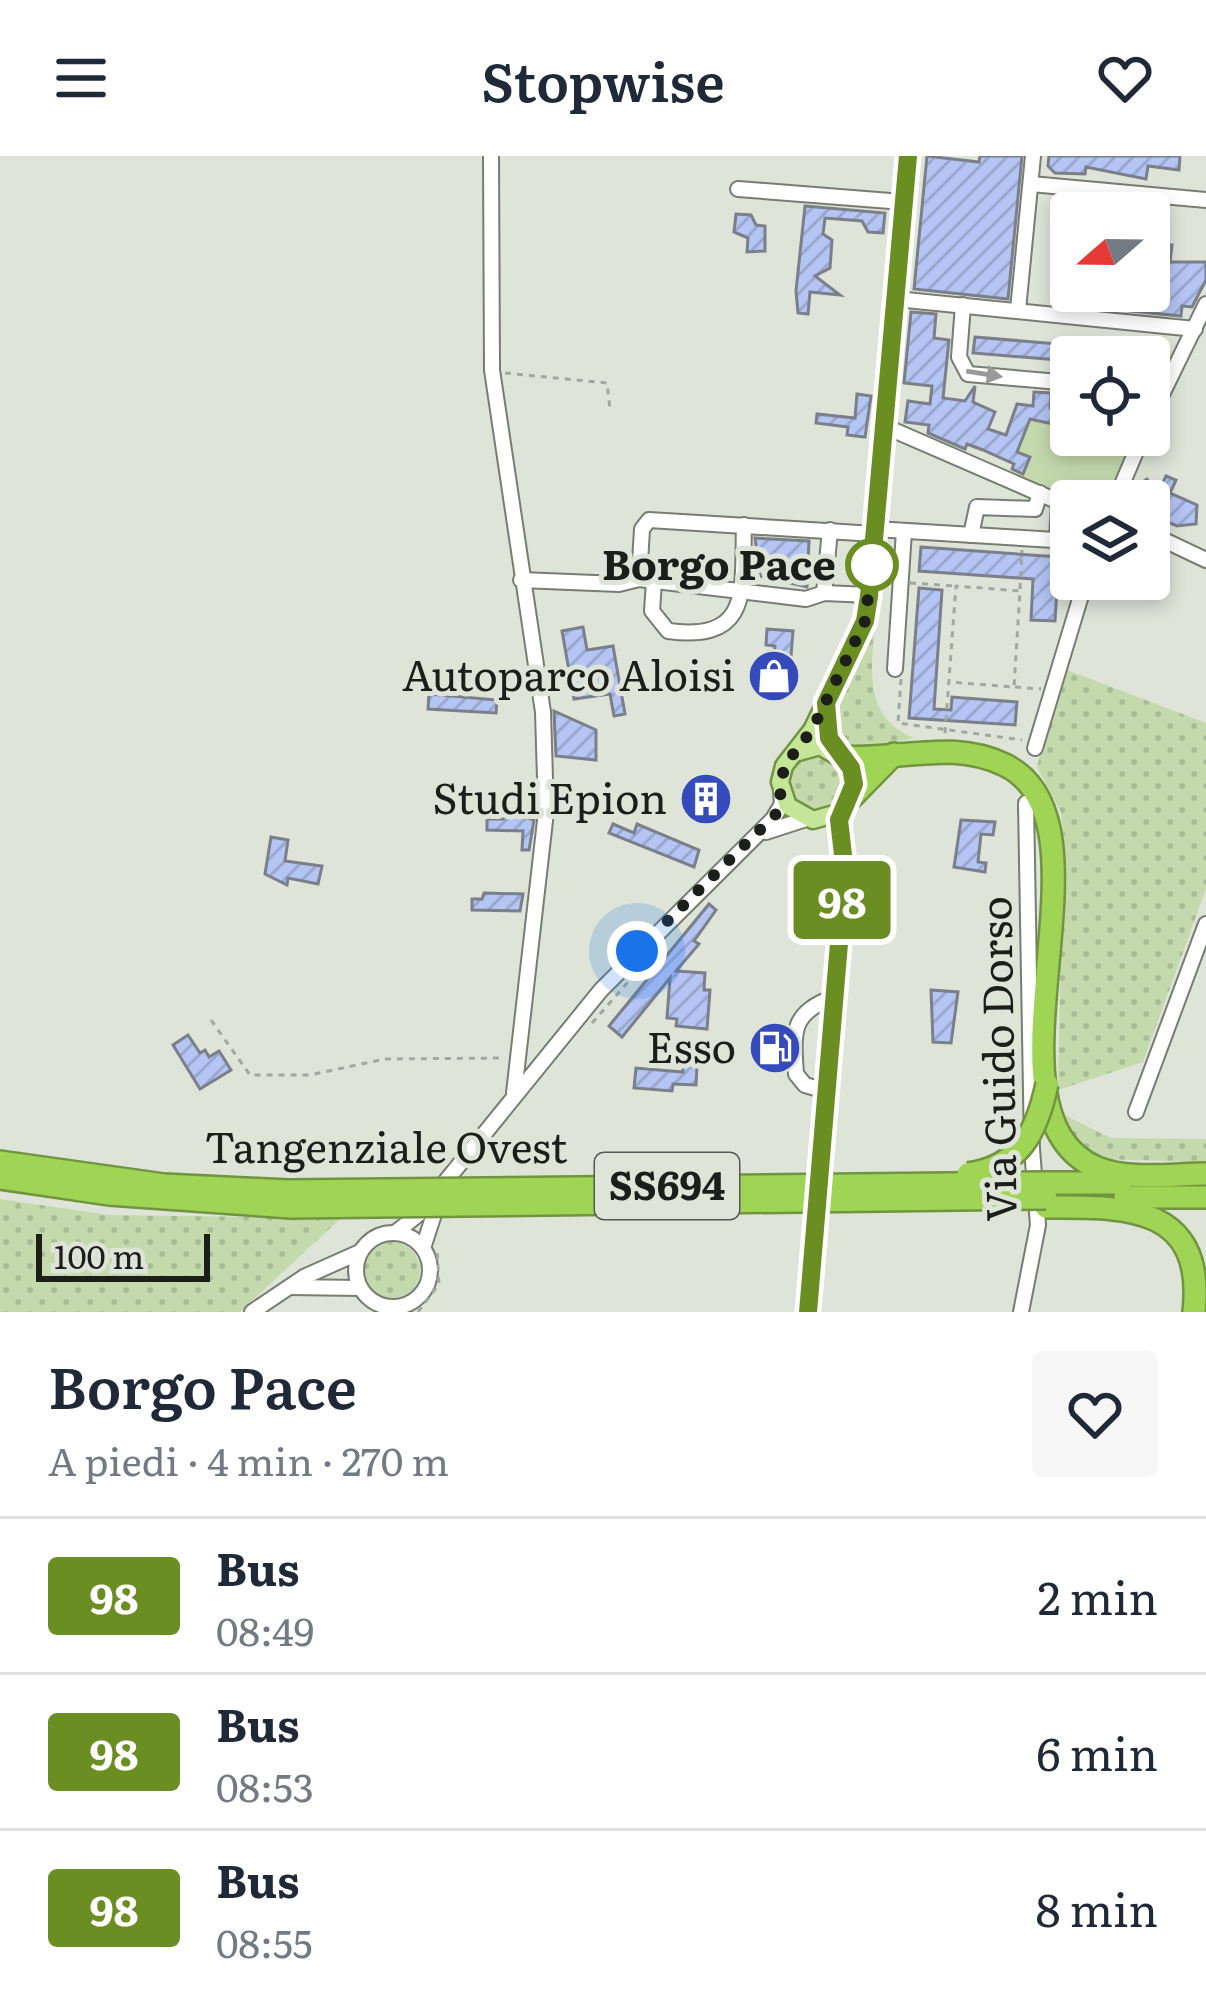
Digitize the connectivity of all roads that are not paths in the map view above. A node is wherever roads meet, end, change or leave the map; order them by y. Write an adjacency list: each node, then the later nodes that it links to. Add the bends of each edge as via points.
1 (491, 156): 26 (street, via 492,370)
2 (908, 156): 7 (main road)
3 (1033, 156): 4 (street)
4 (1030, 184): 6 (street); 11 (street)
5 (738, 189): 7 (street)
6 (1206, 200)
7 (903, 202): 8 (main road)
8 (896, 298): 10 (street); 15 (main road)
9 (1206, 304): 12 (street)
10 (963, 305): 11 (street); 14 (street, one-way to 14, via 959,357 968,374)
11 (1018, 310): 12 (street)
12 (1195, 329): 13 (street)
13 (1170, 367)
14 (1050, 381)
15 (884, 426): 16 (street); 21 (main road)
16 (1040, 494): 17 (street); 22 (street, via 1035,509 977,507)
17 (1050, 498)
18 (744, 525): 19 (street); 27 (street, via 649,520 642,530); 28 (street)
19 (830, 530): 21 (street); 29 (street)
20 (904, 530): 21 (street); 22 (street); 32 (street)
21 (875, 531): 30 (main road)
22 (970, 535): 23 (street)
23 (1050, 540)
24 (1170, 543): 25 (street)
25 (1206, 560)
26 (521, 580): 27 (street); 46 (street, via 543,712 546,812)
27 (646, 580): 28 (street); 28 (street, via 652,610 668,631 685,634 718,630)
28 (742, 591): 29 (street, via 806,599)
29 (824, 592): 30 (street)
30 (869, 596): 33 (main road, via 865,621)
31 (1079, 600): 34 (street)
32 (895, 669)
33 (830, 688): 35 (main road); 36 (main road, via 826,726)
34 (1035, 745)
35 (795, 753): 36 (main road, via 820,746); 38 (main road)
36 (840, 754): 37 (highway); 39 (main road, via 853,774)
37 (895, 754): 39 (highway); 48 (highway, via 948,751 1003,764 1043,806 1050,862)
38 (781, 792): 41 (main road); 42 (street, via 778,812)
39 (849, 802): 41 (main road, via 835,816); 43 (main road, via 838,830)
40 (1026, 803): 71 (street, Via Guido Dorso, via 1038,1225)
41 (810, 819): 42 (street); 43 (main road, via 837,855)
42 (752, 841): 47 (street)
43 (842, 901): 45 (main road)
44 (1206, 924): 51 (street)
45 (834, 997): 49 (main road); 49 (street, via 798,1020 796,1074)
46 (521, 1030): 47 (street, via 542,1043); 50 (street)
47 (560, 1038): 50 (street)
48 (1046, 1084): 54 (highway, via 1058,1135 1094,1167); 56 (highway, bridge, via 1030,1139 991,1170)
49 (826, 1091): 63 (main road)
50 (514, 1093): 53 (street)
51 (1136, 1112)
52 (0, 1158): 59 (highway, Tangenziale Ovest / SS694)
53 (447, 1174): 60 (street); 61 (street)
54 (1206, 1178): 57 (highway, Tangenziale Ovest / SS694)
55 (0, 1181): 59 (highway, Tangenziale Ovest / SS694, via 80,1197)
56 (836, 1185): 57 (highway, Tangenziale Ovest / SS694, bridge); 59 (highway, Tangenziale Ovest / SS694, bridge)
57 (1046, 1196): 58 (highway, Tangenziale Ovest / SS694); 59 (highway, Tangenziale Ovest / SS694, bridge); 72 (highway, via 1159,1216 1180,1232 1195,1257)
58 (1206, 1197)
59 (289, 1199)
60 (395, 1233): 61 (street); 62 (street, via 375,1237)
61 (423, 1248): 67 (street, via 430,1271)
62 (360, 1252): 64 (street); 65 (street)
63 (810, 1282): 69 (main road); 70 (main road)
64 (285, 1288): 65 (street, via 343,1284); 68 (street)
65 (367, 1300): 67 (street)
66 (1206, 1303): 72 (highway)
67 (412, 1309)
68 (252, 1312)
69 (808, 1312)
70 (818, 1312)
71 (1021, 1312)
72 (1197, 1312)

